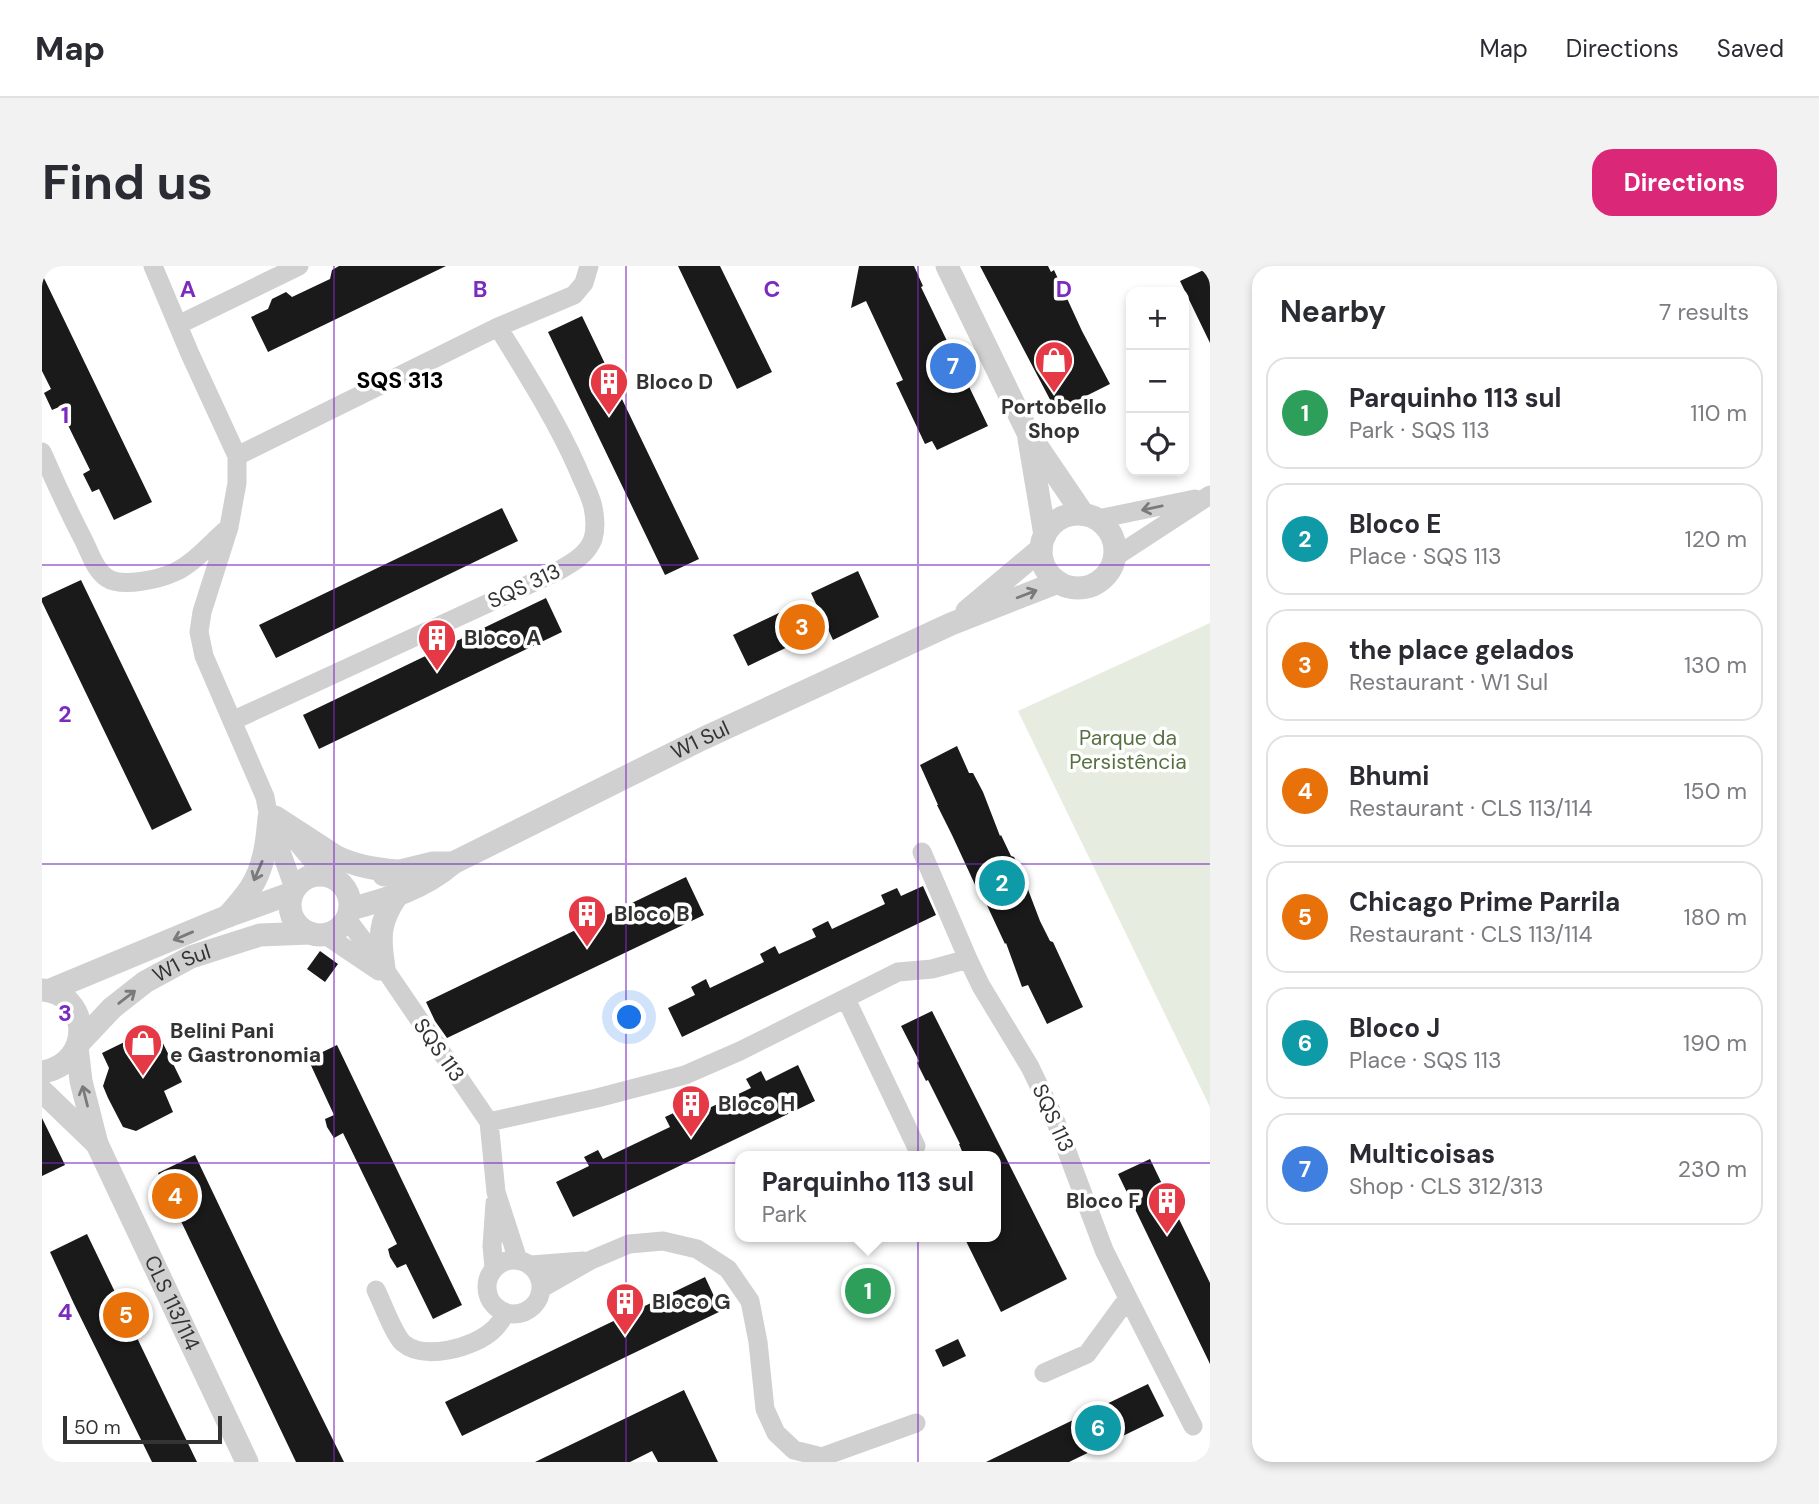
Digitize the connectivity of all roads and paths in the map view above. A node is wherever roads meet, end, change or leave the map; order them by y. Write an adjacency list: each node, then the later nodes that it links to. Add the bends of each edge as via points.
1 (153, 266): 5 (street)
2 (299, 266): 5 (street)
3 (589, 266): 6 (street, via 574,295)
4 (947, 266): 7 (street)
5 (178, 325): 9 (street)
6 (498, 327): 9 (street); 17 (street, SQS 313, via 562,434 593,506 595,522 589,547 558,571)
7 (1028, 433): 11 (street); 13 (street)
8 (42, 452): 12 (street, via 94,561 109,580 138,582 176,572)
9 (237, 456): 12 (street)
10 (1208, 495): 11 (street, one-way to 11); 14 (street)
11 (1091, 517): 13 (street, via 1068,515 1054,522); 14 (street, via 1108,529)
12 (229, 527): 17 (street, via 200,632 204,656)
13 (1043, 542): 15 (street, via 1042,562); 16 (street, W1 Sul)
14 (1115, 557): 15 (street, via 1100,582 1072,588)
15 (1058, 582): 16 (street, W1 Sul, one-way to 15)
16 (951, 624): 20 (street, W1 Sul, via 702,739)
17 (232, 721): 18 (street)
18 (270, 813): 21 (street, via 345,861); 22 (street); 23 (street); 26 (street, one-way to 26, via 264,858 251,887)
19 (922, 852): 28 (street, SQS 113)
20 (453, 863): 21 (street, W1 Sul); 24 (street, W1 Sul)
21 (397, 871): 22 (street, W1 Sul)
22 (333, 880): 23 (street, via 307,877); 25 (street, via 348,895)
23 (293, 890): 26 (street, W1 Sul); 27 (street, via 290,909 296,924)
24 (396, 897): 25 (street, W1 Sul); 29 (street, via 380,933)
25 (348, 914): 27 (street, via 337,929); 29 (street, SQS 113)
26 (228, 916): 30 (street, W1 Sul, one-way to 30)
27 (317, 934): 29 (street, SQS 113); 32 (street, W1 Sul, one-way to 27, via 112,1008 145,982 191,957 261,935)
28 (968, 959): 31 (street, via 898,972); 44 (street, SQS 113, via 1054,1117 1104,1250)
29 (386, 973): 35 (street, SQS 113)
30 (46, 990): 32 (street, CLS 113/114, via 65,998 76,1012)
31 (846, 999): 35 (street, via 685,1075); 37 (street)
32 (78, 1046): 33 (street, W1 Sul, via 64,1064); 36 (street, CLS 113/114, one-way to 32, via 81,1081)
33 (42, 1072)
34 (42, 1091): 36 (street, CLS 113/114)
35 (489, 1122): 38 (street, SQS 113)
36 (97, 1144): 49 (street, CLS 113/114)
37 (916, 1146)
38 (496, 1192): 40 (street, SQS 113); 41 (street, SQS 113)
39 (591, 1260): 40 (street); 42 (street); 47 (street, via 629,1244 663,1241 697,1249 728,1269 750,1301 765,1409 776,1433 794,1450 822,1457)
40 (525, 1263): 41 (street, via 505,1261); 42 (street, SQS 113, via 539,1275)
41 (494, 1268): 45 (street, SQS 113, via 487,1280 487,1294 494,1306)
42 (542, 1288): 45 (street, via 530,1309)
43 (376, 1290): 45 (street, via 401,1341 414,1350 440,1353 480,1339 494,1330)
44 (1128, 1298): 46 (street, via 1087,1354); 48 (street, SQS 113)
45 (506, 1313)
46 (1044, 1373)
47 (916, 1423)
48 (1193, 1426)
49 (247, 1462)

